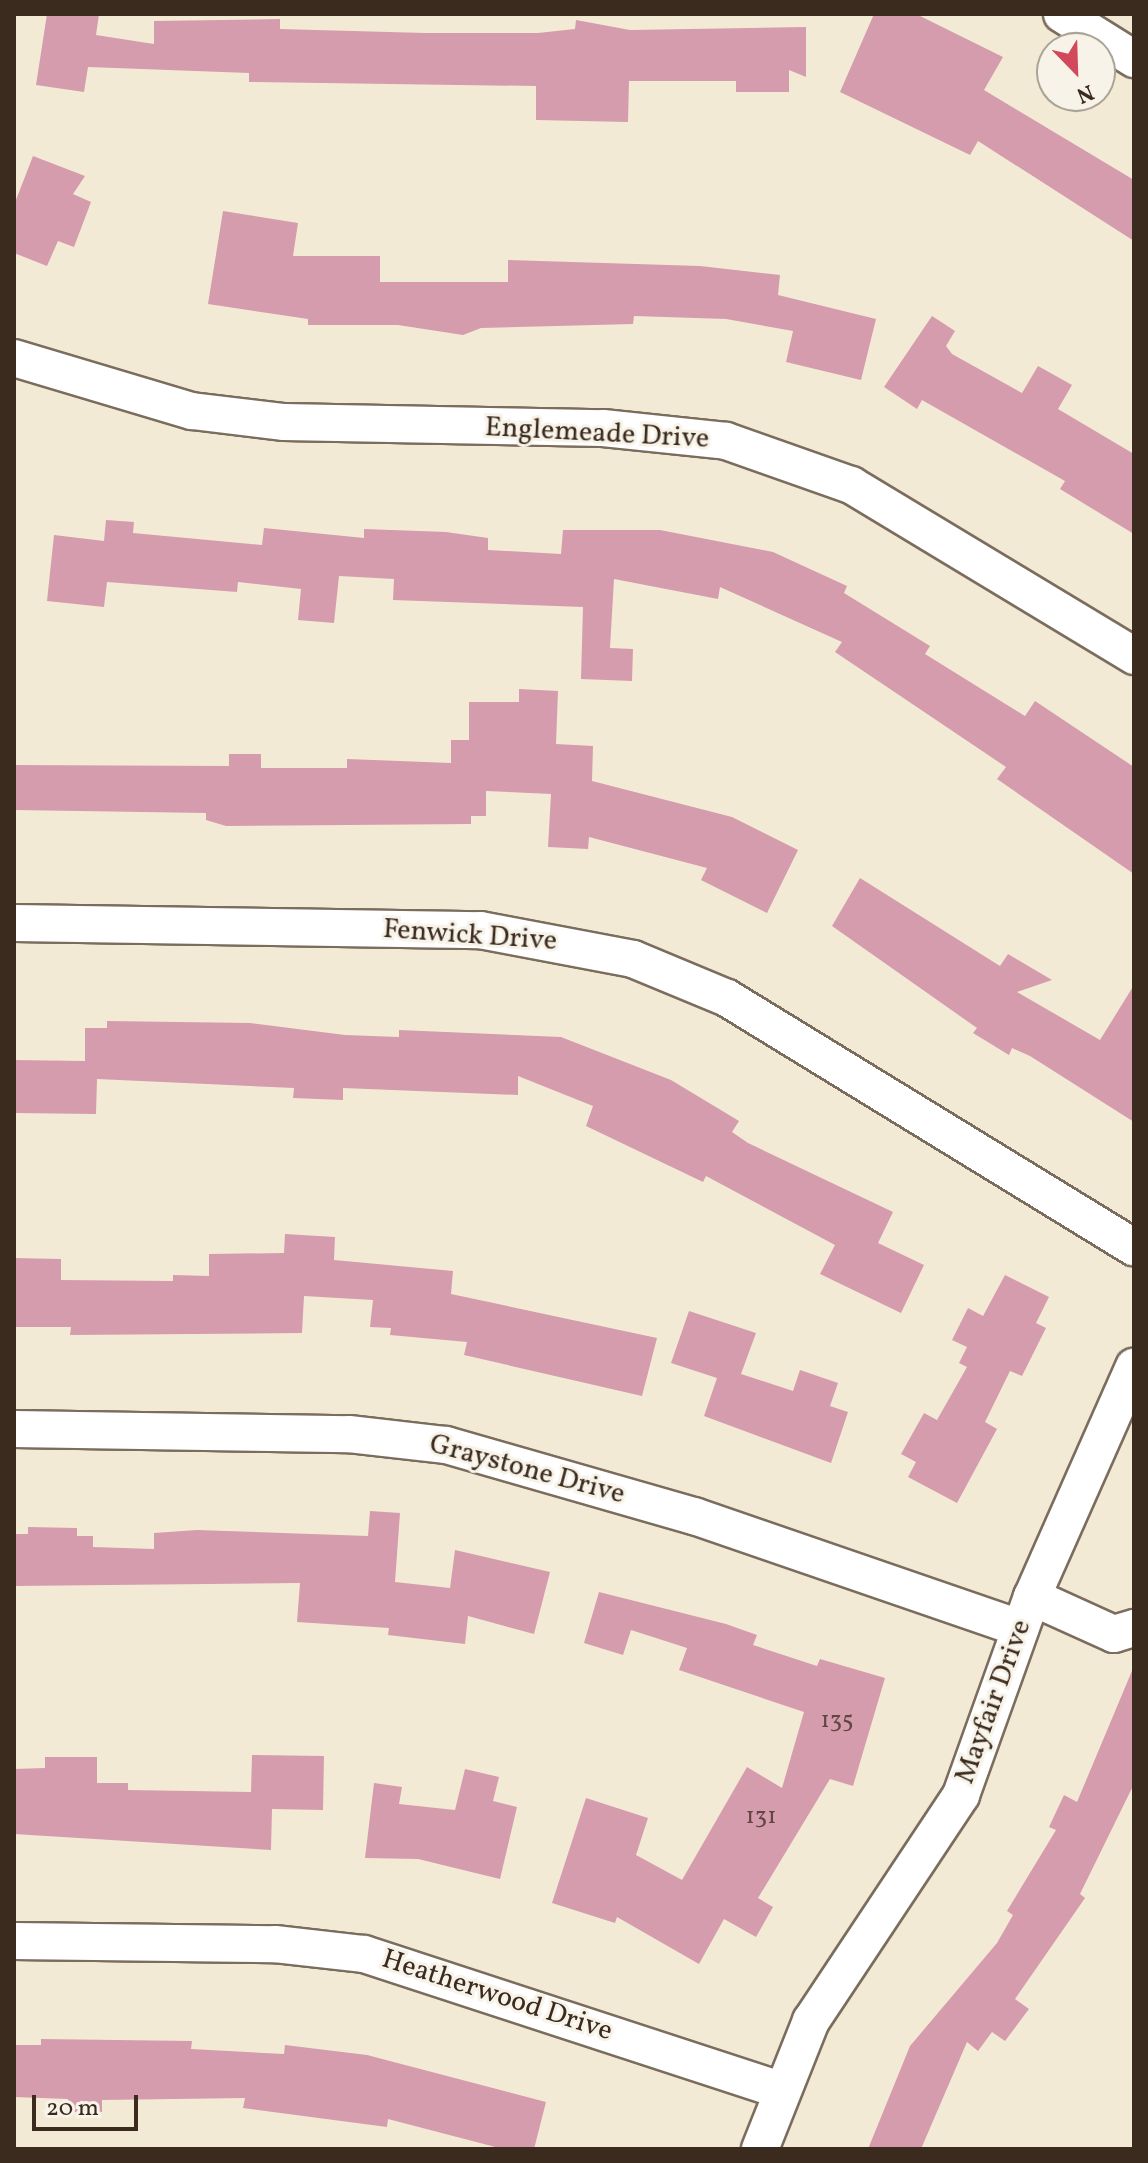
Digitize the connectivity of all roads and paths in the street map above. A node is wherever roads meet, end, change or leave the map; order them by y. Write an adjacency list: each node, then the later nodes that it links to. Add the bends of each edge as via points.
1 (1062, 14): 2 (street)
2 (1134, 59)
3 (14, 358): 4 (street, Englemeade Drive, via 192,411 284,422 603,428 726,441 851,485)
4 (1134, 656)
5 (14, 923): 6 (street, Fenwick Drive, via 480,930 633,959 727,998)
6 (1134, 1247)
7 (1134, 1367): 9 (street, Mayfair Drive)
8 (14, 1429): 9 (street, Graystone Drive, via 349,1434 446,1445)
9 (1026, 1613): 10 (street, Graystone Drive, via 1114,1634); 12 (street, Mayfair Drive, via 961,1795 837,1977)
10 (1134, 1628)
11 (14, 1941): 12 (street, Heatherwood Drive, via 275,1944 364,1954)
12 (780, 2090): 13 (street, Mayfair Drive)
13 (760, 2149)

